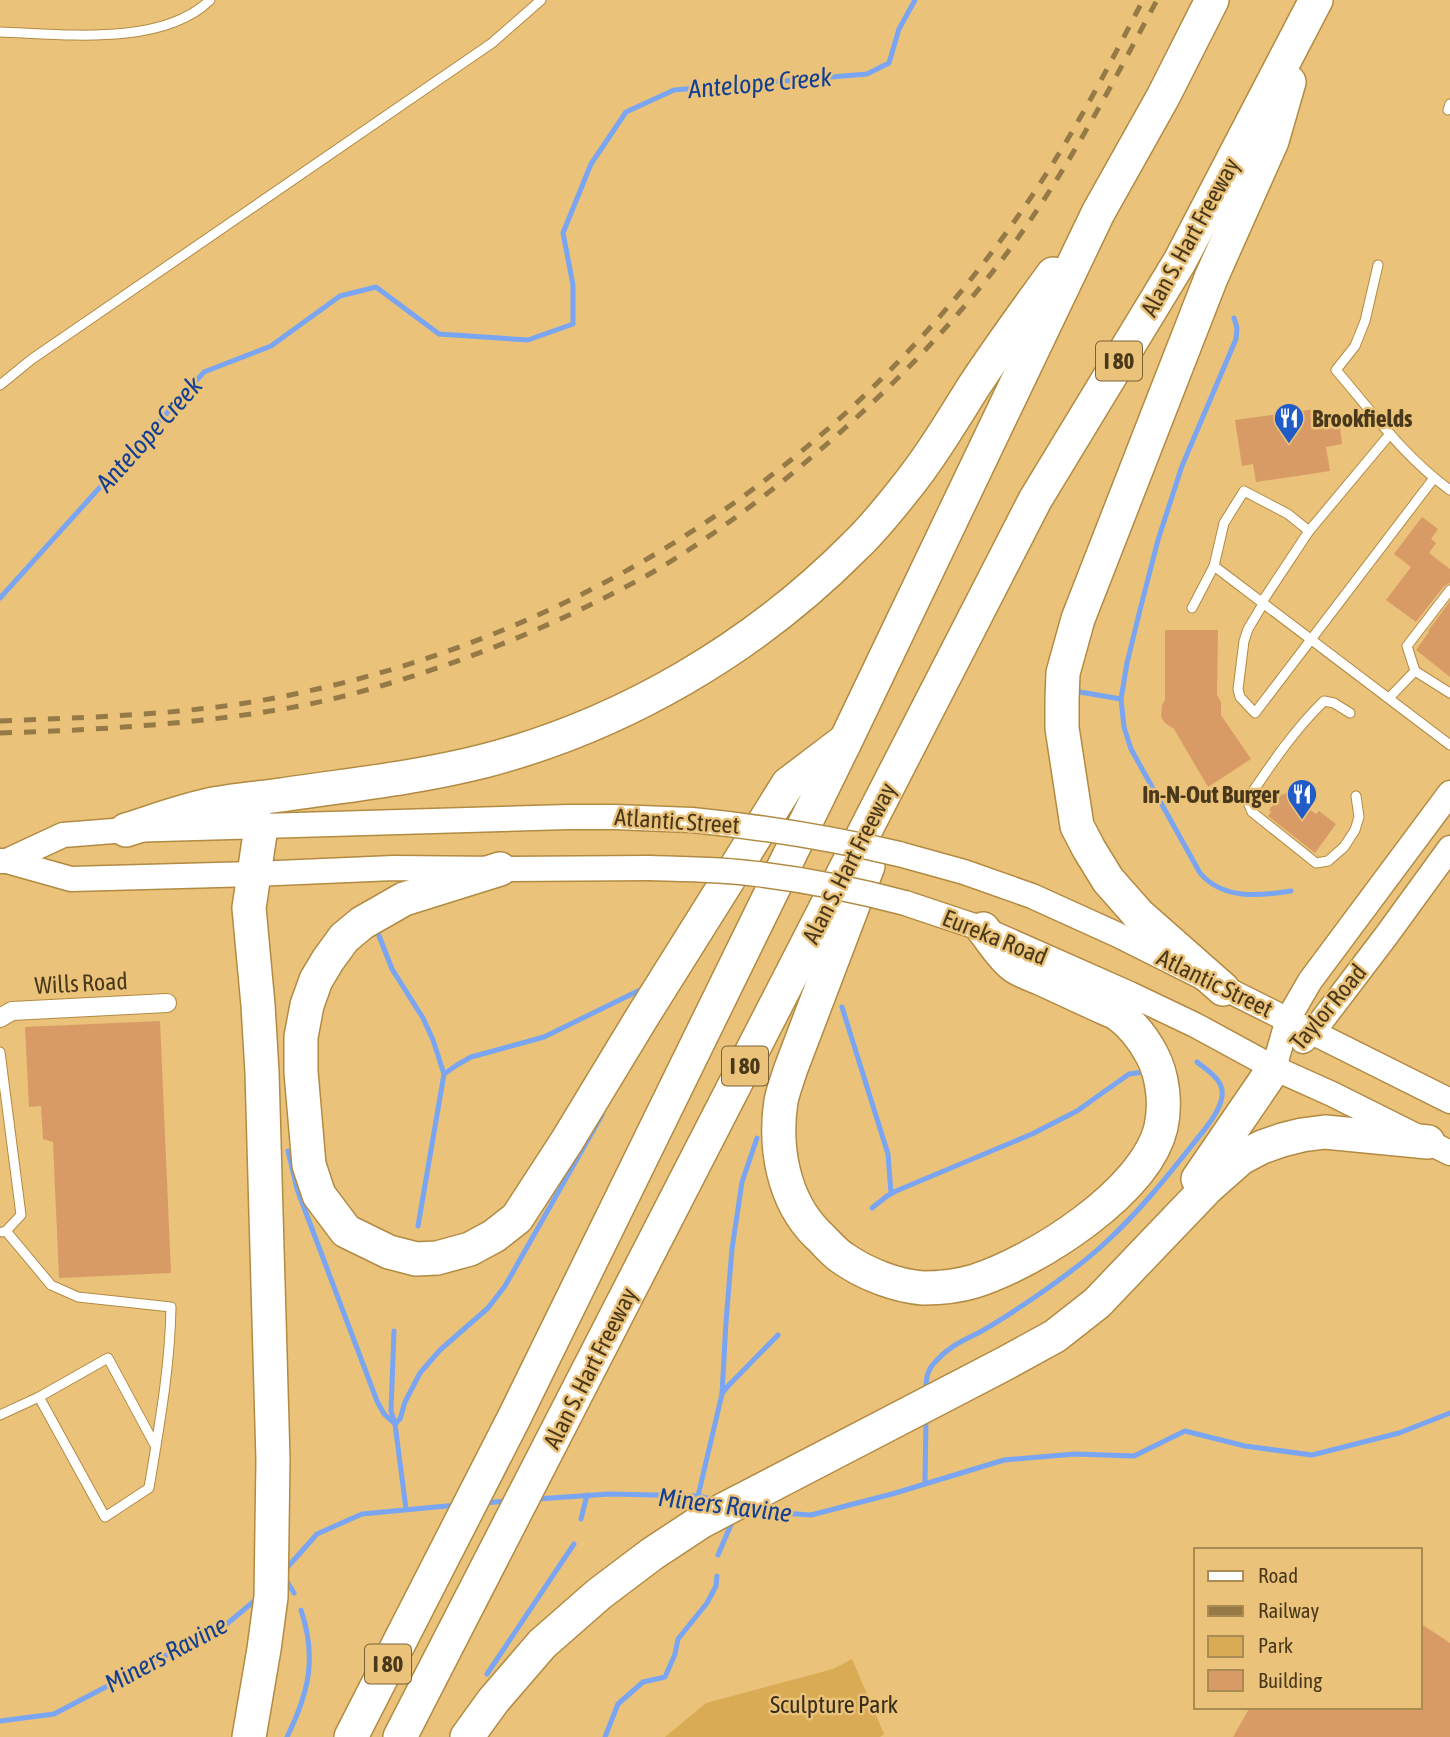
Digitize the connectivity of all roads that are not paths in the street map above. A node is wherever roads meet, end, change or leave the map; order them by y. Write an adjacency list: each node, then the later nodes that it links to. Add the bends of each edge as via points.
1 (210, 0): 5 (lane, via 157,29 117,35)
2 (541, 0): 8 (lane, via 492,43)
3 (1212, 0): 6 (highway, Alan S. Hart Freeway / I 80)
4 (1314, 4): 22 (highway, Alan S. Hart Freeway / I 80, via 1180,261 1035,500); 34 (highway, via 1272,141 1140,456 1077,619 1063,673 1062,728 1077,826 1108,880)
5 (0, 32)
6 (1098, 213): 23 (highway, Alan S. Hart Freeway / I 80); 28 (highway, via 1005,338 906,488 865,536 810,588 707,665 588,725 485,760 394,779 213,804)
7 (1378, 265): 9 (lane, via 1365,321 1355,346 1336,370)
8 (0, 385)
9 (1390, 434): 10 (lane); 12 (lane)
10 (1434, 478): 11 (lane); 17 (lane)
11 (1450, 490)
12 (1309, 531): 13 (lane, via 1244,491 1224,523); 15 (lane)
13 (1214, 566): 15 (lane); 16 (lane)
14 (1450, 590): 18 (lane, via 1407,646)
15 (1263, 603): 17 (lane); 17 (lane, via 1244,641 1238,689 1255,713)
16 (1192, 608)
17 (1310, 639): 20 (lane)
18 (1415, 671): 19 (lane); 20 (lane)
19 (1450, 692)
20 (1389, 698): 24 (lane)
21 (1350, 713): 26 (lane, via 1324,701 1247,800 1252,812 1317,863 1328,861 1344,848 1355,830 1359,817)
22 (926, 714): 33 (highway, via 790,1071 779,1126 786,1181 810,1227 862,1270 922,1288 994,1275 1056,1240 1128,1184 1160,1128 1158,1072 1132,1027 1118,1014 1013,966); 50 (highway, Alan S. Hart Freeway / I 80)
23 (846, 740): 31 (highway, via 788,783 517,1218 470,1249 416,1259 389,1252 346,1231 319,1195 309,1165 301,1072 307,1004 328,960 362,923 404,899); 49 (highway, Alan S. Hart Freeway / I 80, via 514,1418)
24 (1450, 745)
25 (1450, 793): 37 (main road, Taylor Road, via 1310,981)
26 (1356, 796)
27 (261, 827): 28 (main road, Atlantic Street); 32 (highway); 34 (main road, Atlantic Street, bridge, via 639,817 744,825 838,840 964,872 1031,896)
28 (126, 830): 30 (main road, Atlantic Street, via 63,835)
29 (1450, 848): 38 (main road, Taylor Road)
30 (4, 861): 32 (main road, Atlantic Street, via 71,878)
31 (500, 869): 32 (main road, Atlantic Street); 33 (main road, Eureka Road, bridge, via 755,873 905,903)
32 (254, 874): 48 (highway, via 249,908 262,1072 273,1461 271,1597)
33 (983, 929): 40 (main road, Eureka Road, via 1130,994)
34 (1223, 989): 37 (main road, Atlantic Street)
35 (167, 1003): 36 (street, Wills Road, via 12,1011)
36 (0, 1018)
37 (1288, 1019): 38 (main road, Atlantic Street); 40 (main road, Taylor Road)
38 (1313, 1032): 40 (main road, Taylor Road); 41 (main road)
39 (0, 1052): 43 (lane, via 22,1215)
40 (1275, 1068): 42 (main road, Eureka Road); 44 (highway)
41 (1450, 1101)
42 (1439, 1148): 44 (highway, via 1325,1132 1262,1147 1224,1172)
43 (3, 1231): 47 (lane, via 51,1285 78,1297 171,1307)
44 (1146, 1253): 51 (highway, via 1097,1303 1055,1336 702,1521 652,1554 542,1644)
45 (39, 1398): 46 (lane); 47 (lane, via 108,1358); 47 (lane, via 105,1517 149,1488)
46 (0, 1415)
47 (156, 1447)
48 (249, 1737)
49 (351, 1737)
50 (400, 1737)
51 (467, 1737)

